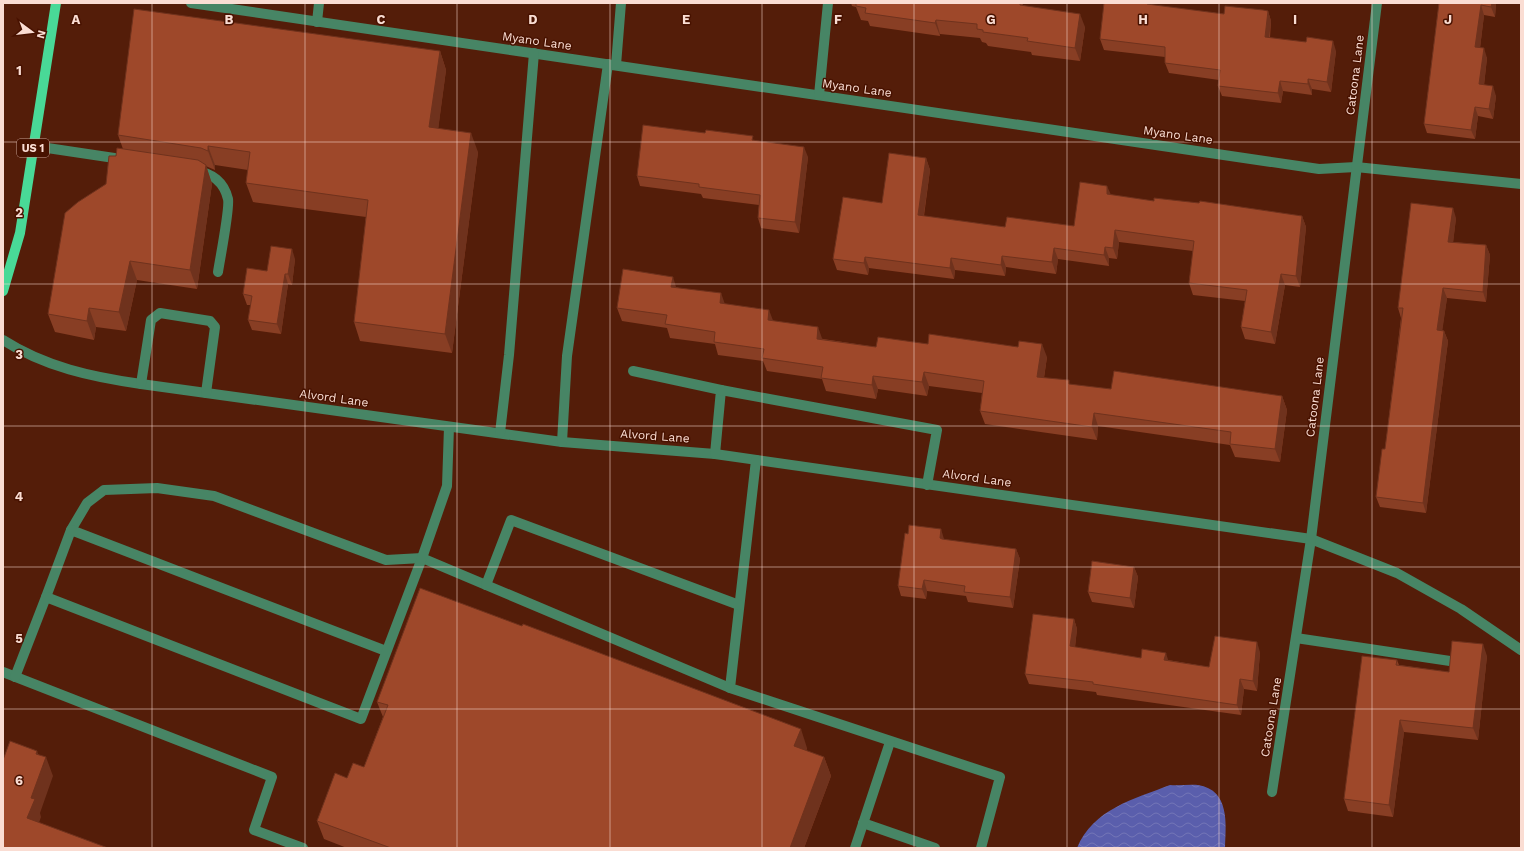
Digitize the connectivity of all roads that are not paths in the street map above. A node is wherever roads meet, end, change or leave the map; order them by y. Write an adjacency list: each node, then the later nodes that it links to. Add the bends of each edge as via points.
1 (56, 3): 12 (main road, US 1)
2 (191, 3): 7 (street, Myano Lane)
3 (319, 3): 8 (street)
4 (621, 3): 10 (street)
5 (828, 3): 11 (street)
6 (1377, 3): 14 (street, Catoona Lane)
7 (237, 6): 8 (street, Myano Lane)
8 (317, 22): 9 (street, Myano Lane)
9 (534, 53): 10 (street, Myano Lane); 25 (street, via 509,355)
10 (612, 65): 11 (street, Myano Lane); 26 (street, via 567,356)
11 (819, 95): 14 (street, Myano Lane, via 1319,169)
12 (34, 146): 13 (street); 18 (main road, US 1, via 20,233)
13 (131, 161)
14 (1356, 167): 16 (street, Myano Lane); 31 (street, Catoona Lane)
15 (184, 169): 17 (street, via 207,173 220,181 229,200)
16 (1521, 184)
17 (218, 272)
18 (3, 291)
19 (3, 340): 21 (street, Alvord Lane, via 66,370)
20 (633, 371): 22 (street)
21 (141, 384): 23 (street, Alvord Lane); 23 (street, via 151,320 160,313 210,321 215,327)
22 (721, 390): 27 (street); 29 (street, via 937,430)
23 (206, 393): 24 (street, Alvord Lane)
24 (449, 427): 25 (street, Alvord Lane); 32 (street, via 447,486)
25 (500, 433): 26 (street, Alvord Lane)
26 (562, 442): 27 (street, Alvord Lane)
27 (714, 454): 28 (street, Alvord Lane)
28 (756, 460): 29 (street, Alvord Lane); 35 (street)
29 (927, 485): 31 (street, Alvord Lane)
30 (71, 530): 32 (street, via 87,503 104,490 157,488 214,496 386,560); 34 (street); 38 (street)
31 (1311, 539): 36 (street, Catoona Lane); 37 (street, Alvord Lane, via 1397,573 1461,609)
32 (422, 558): 33 (street); 38 (street)
33 (486, 585): 35 (street, via 511,520); 42 (street)
34 (46, 597): 38 (street, via 361,719); 41 (street)
35 (739, 605): 42 (street)
36 (1296, 638): 39 (street); 44 (street, Catoona Lane)
37 (1521, 650)
38 (386, 651)
39 (1450, 661)
40 (3, 672): 41 (street)
41 (15, 677): 46 (street, via 272,777 254,830)
42 (730, 688): 43 (street)
43 (890, 742): 45 (street); 49 (street, via 1000,777)
44 (1272, 792)
45 (863, 823): 47 (street); 48 (street)
46 (303, 848)
47 (855, 848)
48 (935, 848)
49 (981, 848)

